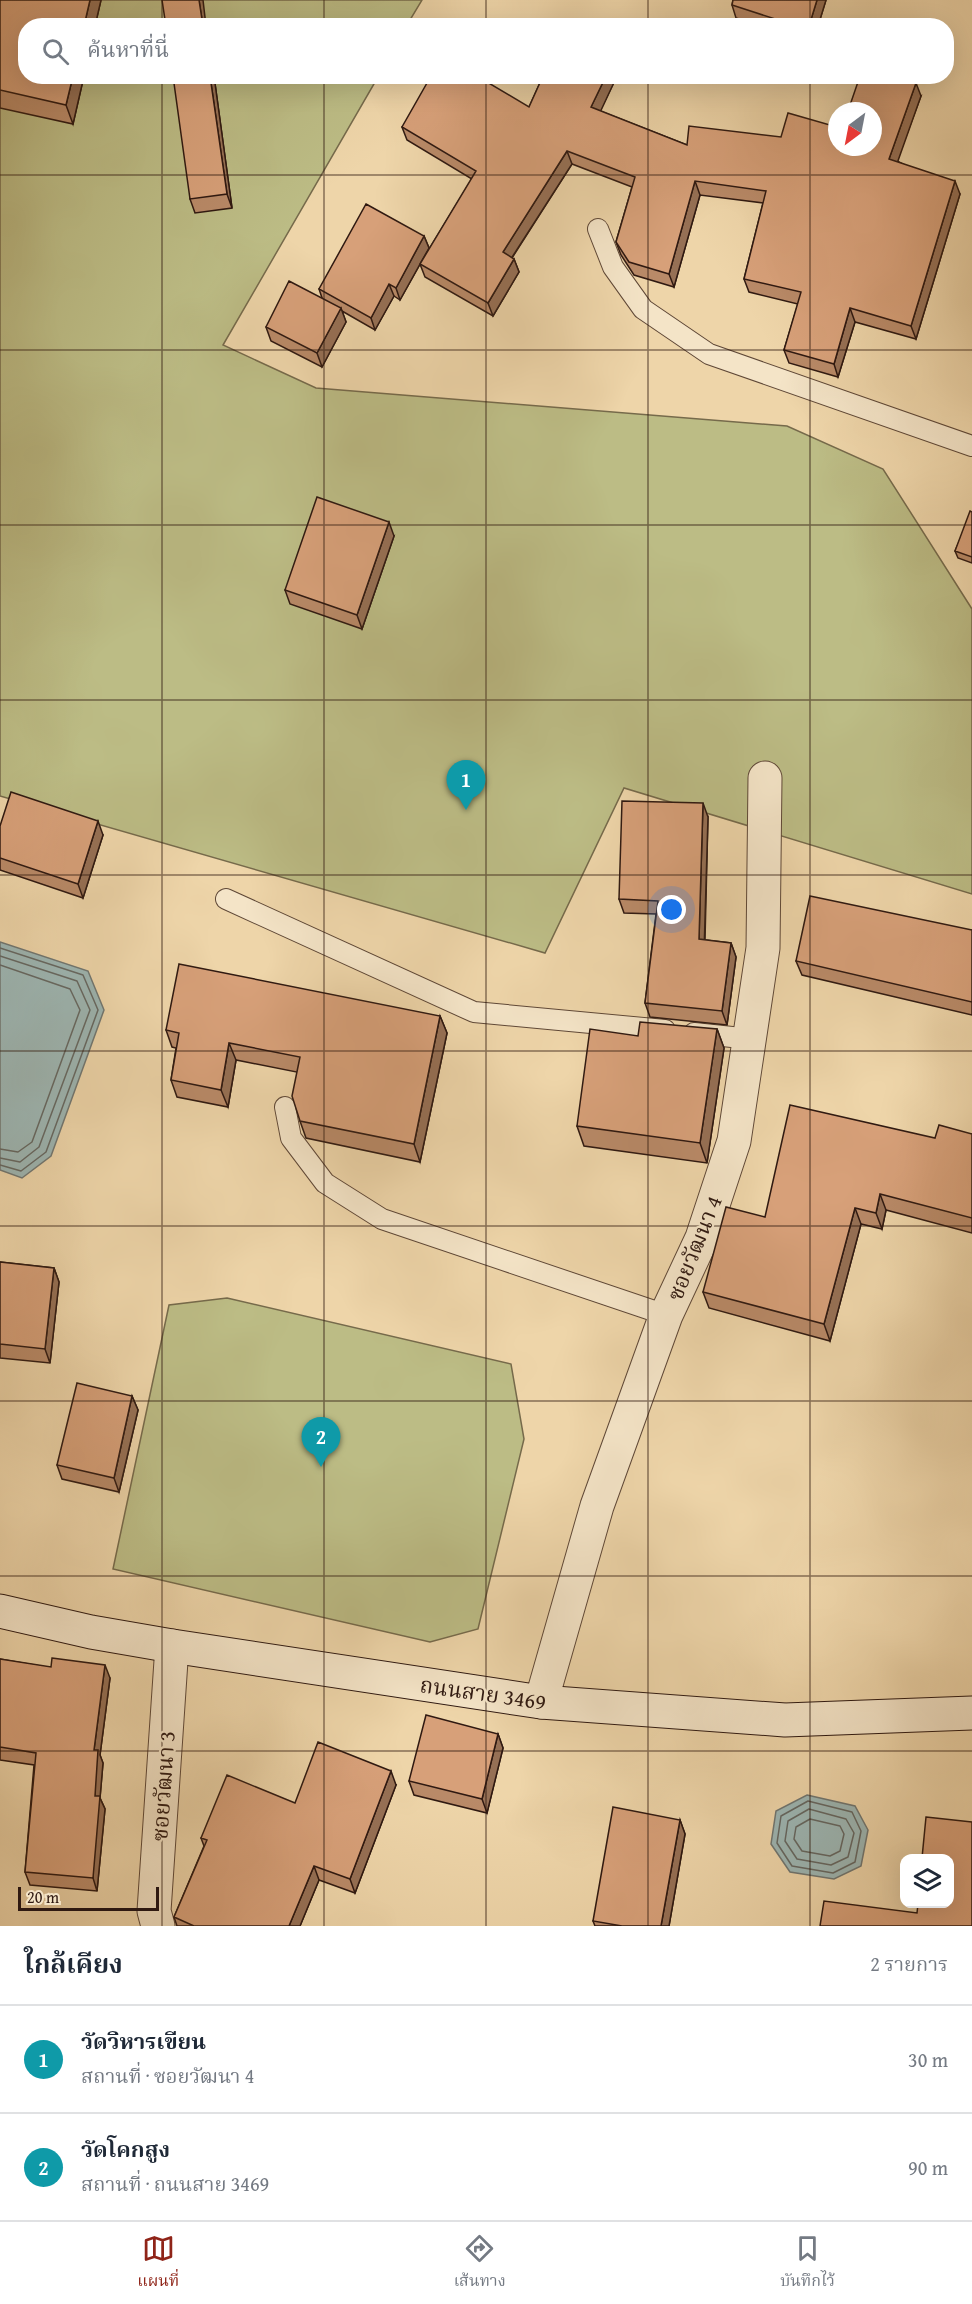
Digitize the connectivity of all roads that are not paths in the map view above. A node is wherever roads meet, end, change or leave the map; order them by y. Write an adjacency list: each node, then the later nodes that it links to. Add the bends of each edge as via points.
1 (598, 229): 2 (lane, via 614,267 643,309 709,354)
2 (972, 446)
3 (765, 778): 5 (street, ซอยวัฒนา 4, via 763,948)
4 (226, 899): 5 (lane, via 474,1012)
5 (751, 1039): 7 (street, ซอยวัฒนา 4, via 734,1141 702,1238)
6 (285, 1107): 7 (lane, via 291,1138 325,1182 382,1219)
7 (666, 1315): 10 (street, ซอยวัฒนา 4, via 597,1506)
8 (0, 1611): 9 (street, ถนนสาย 3469)
9 (172, 1646): 10 (street, ถนนสาย 3469); 12 (street, ซอยวัฒนา 3, via 154,1911)
10 (541, 1702): 11 (street, ถนนสาย 3469, via 785,1720)
11 (972, 1713)
12 (158, 1926)

